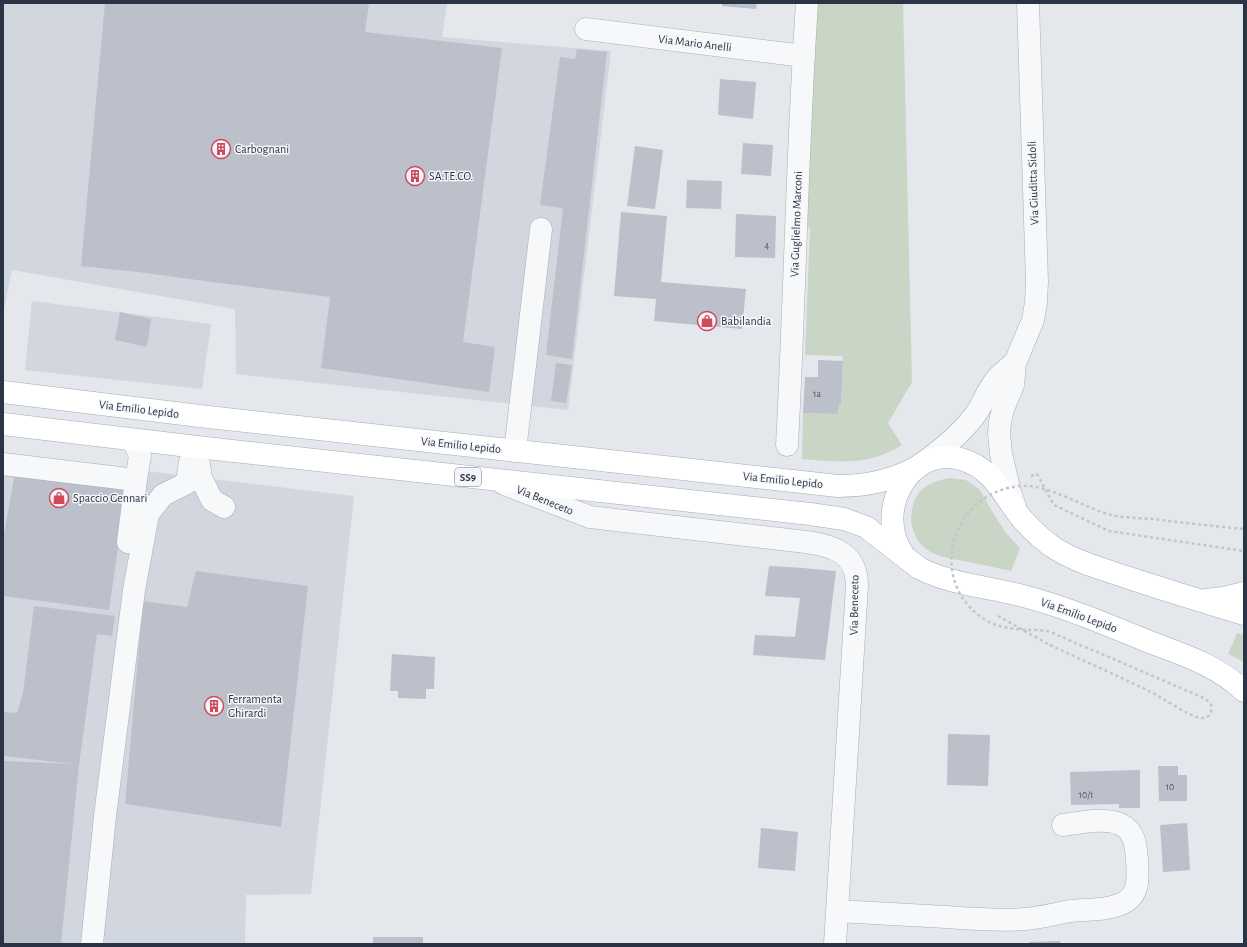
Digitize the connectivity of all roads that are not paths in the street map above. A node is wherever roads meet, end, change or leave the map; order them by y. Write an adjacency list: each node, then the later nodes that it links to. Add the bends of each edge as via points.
1 (807, 3): 4 (street, Via Guglielmo Marconi)
2 (1028, 3): 6 (street, Via Giuditta Sidoli, via 1036,292 1033,320)
3 (586, 28): 4 (street, Via Mario Anelli)
4 (804, 56): 10 (street, Via Guglielmo Marconi)
5 (541, 229): 12 (street)
6 (1017, 359): 14 (street, Via Giuditta Sidoli, via 995,381 969,423); 18 (street, Via Giuditta Sidoli, via 1013,385 1000,422 999,438 1010,492)
7 (3, 392): 12 (main road, Via Emilio Lepido)
8 (3, 424): 9 (main road, Via Emilio Lepido / SS9)
9 (133, 440): 11 (main road, Via Emilio Lepido / SS9); 16 (street, via 140,456)
10 (787, 445)
11 (197, 447): 15 (main road, Via Emilio Lepido / SS9); 17 (street, via 204,483 212,500); 27 (street, via 190,462 187,483 163,496 148,514 134,590 105,816)
12 (515, 451): 14 (main road, Via Emilio Lepido, via 838,486 861,486 881,482)
13 (3, 464): 16 (street)
14 (917, 467): 18 (main road, Via Emilio Lepido, via 942,458 971,463 994,480); 20 (main road, Via Emilio Lepido, via 900,488 892,513 892,528 898,548)
15 (473, 477): 20 (main road, Via Emilio Lepido / SS9, via 837,518 866,527); 26 (street, Via Beneceto, via 515,488 590,517 811,542 832,548 852,563 857,586)
16 (136, 480): 19 (street)
17 (224, 507)
18 (1022, 518): 22 (main road, Via Emilio Lepido, via 1046,542 1068,556)
19 (128, 542)
20 (913, 563): 24 (main road, Via Emilio Lepido, via 937,576 1029,597 1096,620 1205,664 1226,676)
21 (1244, 593): 22 (main road, Via Emilio Lepido, via 1206,600)
22 (1189, 597): 23 (main road, Via Emilio Lepido)
23 (1244, 614)
24 (1244, 691)
25 (1063, 825): 26 (street, via 1113,822 1130,832 1135,842 1138,881 1129,900 1112,907 1023,919)
26 (837, 912): 28 (street, Via Beneceto)
27 (92, 944)
28 (835, 944)

